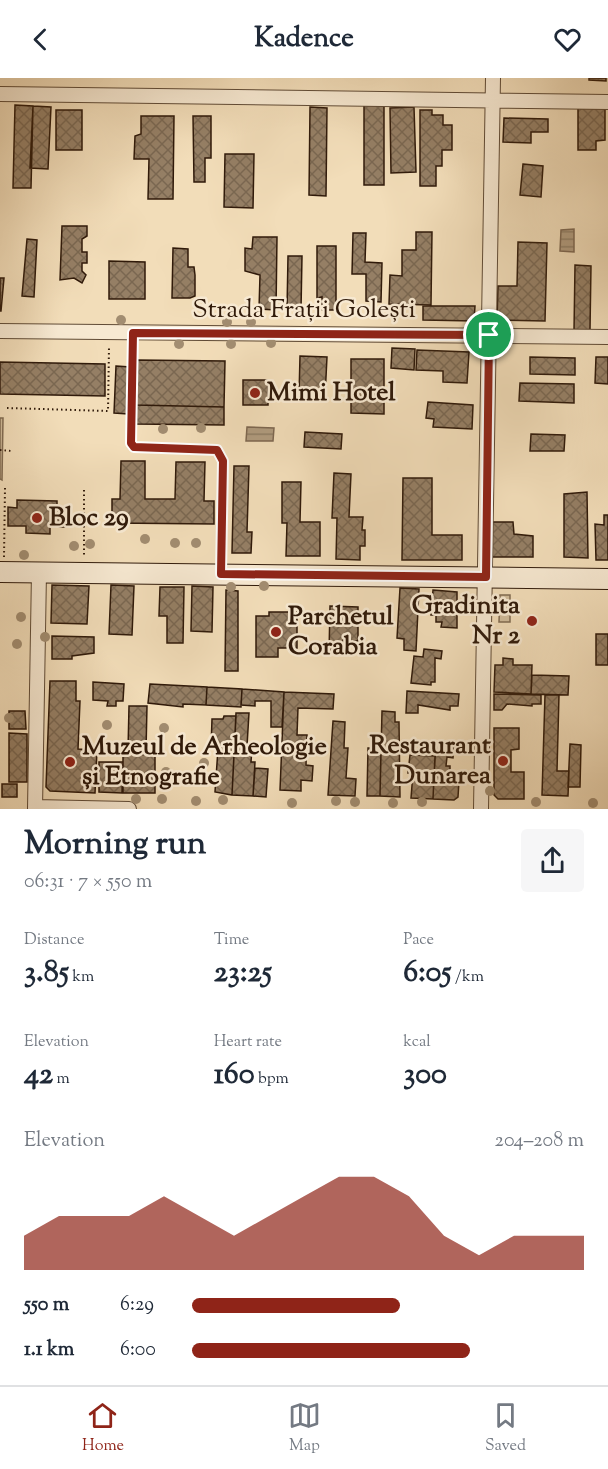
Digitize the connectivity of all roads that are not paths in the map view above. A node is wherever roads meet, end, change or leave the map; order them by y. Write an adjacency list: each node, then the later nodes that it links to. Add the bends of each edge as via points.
1 (493, 78): 3 (street)
2 (0, 94): 3 (street)
3 (493, 100): 4 (street); 6 (street)
4 (608, 102)
5 (0, 331): 6 (street, Strada Frații Golești)
6 (489, 335): 7 (street, Strada Frații Golești); 10 (street)
7 (608, 337)
8 (2, 572): 9 (street)
9 (39, 572): 10 (street); 12 (street)
10 (486, 577): 11 (street); 14 (street)
11 (608, 579)
12 (35, 808): 13 (street)
13 (129, 809)
14 (481, 809)

